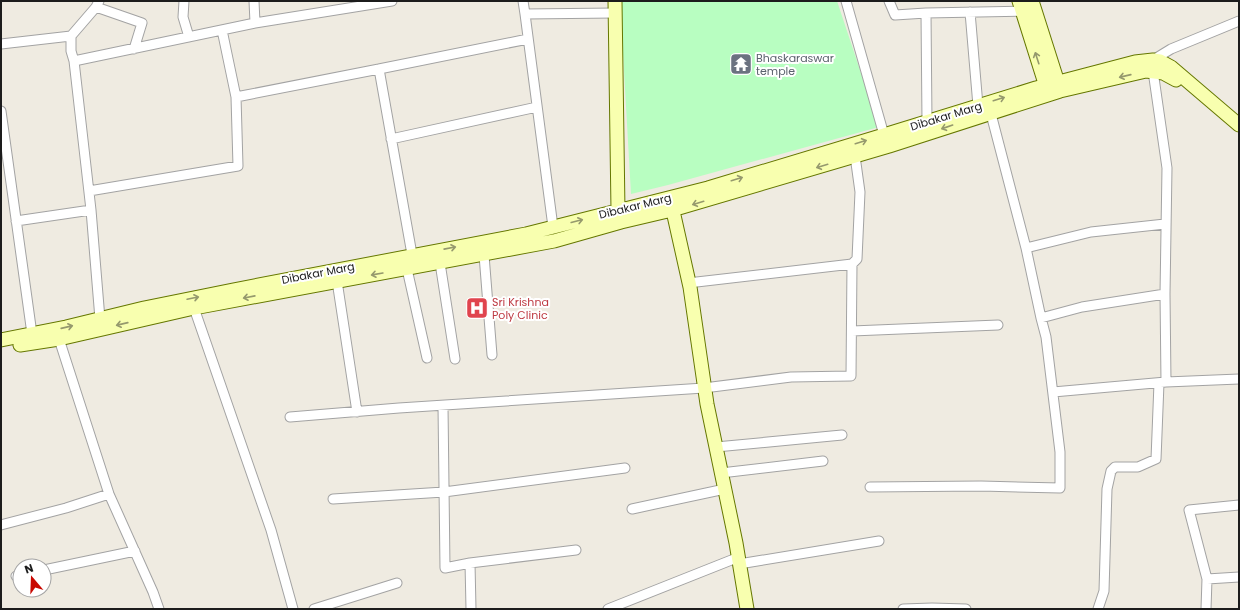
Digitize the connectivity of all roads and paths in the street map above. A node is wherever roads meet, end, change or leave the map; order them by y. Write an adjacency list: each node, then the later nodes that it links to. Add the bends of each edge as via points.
1 (184, 1): 17 (street, via 183,17)
2 (254, 1): 14 (street)
3 (392, 1): 14 (street)
4 (523, 1): 12 (street)
5 (846, 1): 32 (street)
6 (889, 1): 11 (street, via 895,15)
7 (98, 4): 16 (street); 20 (street, via 142,24)
8 (1027, 6): 10 (street); 24 (main road)
9 (615, 7): 12 (street); 39 (main road)
10 (970, 12): 11 (street); 26 (street)
11 (926, 13): 30 (street)
12 (525, 14): 18 (street)
13 (1239, 21): 22 (street, via 1172,49)
14 (255, 23): 15 (street)
15 (222, 30): 17 (street); 25 (street)
16 (71, 36): 19 (street); 21 (street)
17 (189, 37): 20 (street)
18 (528, 39): 23 (street); 27 (street)
19 (1, 44)
20 (134, 49): 21 (street)
21 (74, 61): 36 (street)
22 (1153, 66): 24 (main road, Dibakar Marg, via 1146,71); 31 (main road, via 1160,62 1171,67); 33 (main road, Dibakar Marg, via 1176,80); 41 (street, via 1166,168)
23 (379, 69): 25 (street); 34 (street)
24 (1053, 88): 26 (main road, Dibakar Marg, one-way to 24); 29 (main road, Dibakar Marg)
25 (236, 97): 36 (street, via 238,166)
26 (978, 106): 30 (main road, Dibakar Marg)
27 (537, 107): 34 (street); 42 (street)
28 (1, 111): 40 (street)
29 (991, 114): 35 (main road, Dibakar Marg, one-way to 35); 43 (street)
30 (927, 122): 32 (main road, Dibakar Marg)
31 (1239, 125)
32 (884, 135): 37 (main road, Dibakar Marg, one-way to 32, via 708,188)
33 (1239, 135)
34 (391, 139): 46 (street)
35 (855, 156): 37 (main road, Dibakar Marg, one-way to 37); 47 (street, via 860,192 857,259)
36 (89, 191): 38 (street)
37 (671, 204): 39 (main road, Dibakar Marg); 44 (main road, Dibakar Marg, via 554,241); 49 (main road)
38 (91, 210): 40 (street); 53 (street)
39 (618, 211): 42 (main road, Dibakar Marg, one-way to 39)
40 (16, 221): 56 (street)
41 (1166, 224): 43 (street, via 1091,232); 50 (street)
42 (553, 227): 46 (main road, Dibakar Marg, one-way to 42)
43 (1026, 248): 52 (street)
44 (484, 255): 45 (main road, Dibakar Marg); 59 (street)
45 (440, 263): 46 (main road, Dibakar Marg); 61 (street)
46 (411, 264): 48 (main road, Dibakar Marg, one-way to 48); 53 (main road, Dibakar Marg, one-way to 46, via 219,293); 60 (street)
47 (852, 264): 49 (street); 55 (street)
48 (337, 281): 51 (main road, Dibakar Marg, one-way to 51); 67 (street)
49 (688, 282): 64 (main road)
50 (1165, 294): 52 (street, via 1082,307); 63 (street)
51 (194, 308): 56 (main road, Dibakar Marg, one-way to 56); 92 (street, via 270,530)
52 (1041, 318): 65 (street)
53 (100, 319): 56 (main road, Dibakar Marg, one-way to 53)
54 (998, 325): 55 (street)
55 (852, 331): 64 (street, via 851,376 791,378)
56 (45, 336): 57 (main road, Dibakar Marg); 58 (main road, Dibakar Marg); 77 (street)
57 (1, 340)
58 (1, 349)
59 (492, 355)
60 (427, 358)
61 (456, 359)
62 (1239, 379): 63 (street)
63 (1162, 382): 65 (street); 100 (street, via 1156,458 1138,467 1115,467 1111,471 1107,489 1104,591)
64 (704, 388): 66 (street); 70 (main road)
65 (1053, 392): 74 (street, via 1060,452 1060,488)
66 (443, 406): 67 (street); 76 (street)
67 (357, 412): 68 (street)
68 (290, 417)
69 (842, 435): 70 (street)
70 (716, 448): 73 (main road)
71 (823, 461): 73 (street)
72 (625, 468): 76 (street)
73 (722, 474): 75 (main road)
74 (870, 486)
75 (725, 489): 80 (street); 85 (main road)
76 (444, 492): 78 (street); 86 (street, via 445,568)
77 (109, 494): 81 (street, via 66,508); 84 (street)
78 (333, 499)
79 (1239, 504): 89 (street, via 1190,510)
80 (632, 509)
81 (1, 523)
82 (878, 541): 85 (street)
83 (576, 550): 86 (street)
84 (135, 551): 87 (street); 91 (street)
85 (739, 560): 95 (street); 96 (main road)
86 (470, 563): 94 (street)
87 (52, 568)
88 (1239, 576): 89 (street)
89 (1207, 579): 101 (street)
90 (397, 583): 93 (street)
91 (159, 609)
92 (293, 609)
93 (314, 609)
94 (471, 609)
95 (608, 609)
96 (747, 609)
97 (903, 609): 98 (street)
98 (907, 609): 99 (street)
99 (966, 609)
100 (1098, 609)
101 (1206, 609)

